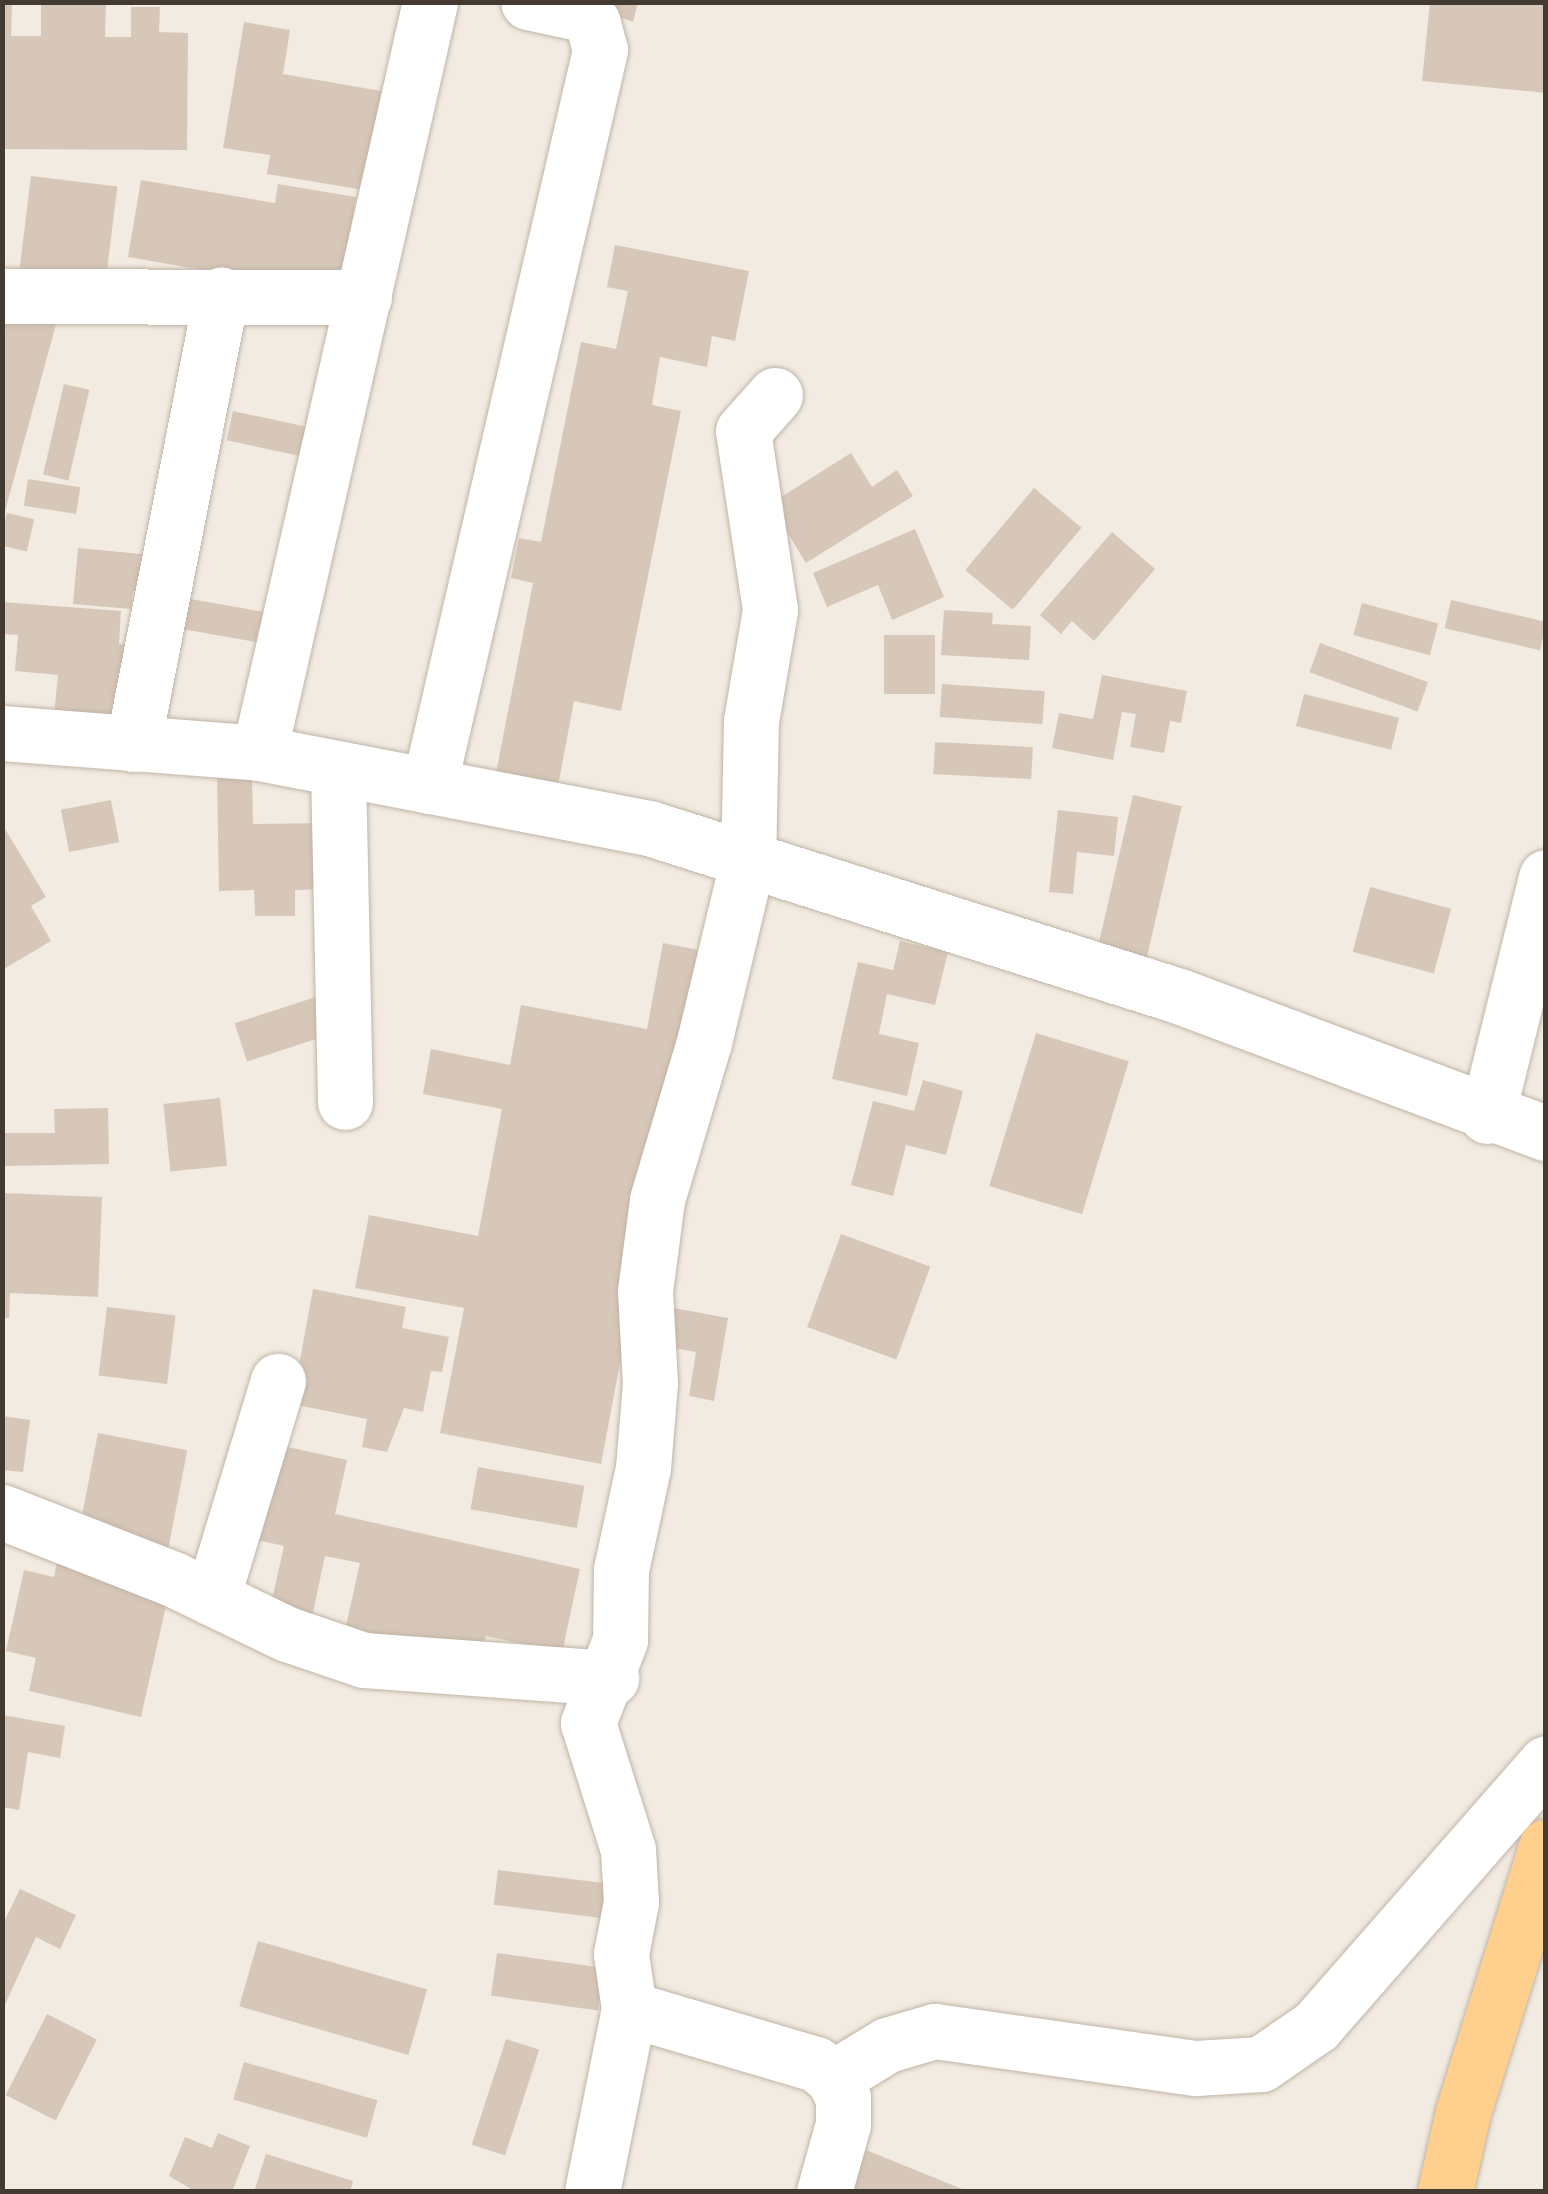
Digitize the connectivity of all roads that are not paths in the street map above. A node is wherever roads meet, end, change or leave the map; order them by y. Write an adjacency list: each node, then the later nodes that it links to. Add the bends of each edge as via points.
1 (430, 2): 5 (street)
2 (528, 2): 11 (street, via 583,14 600,50)
3 (221, 295): 4 (street); 5 (street); 8 (street)
4 (2, 296)
5 (364, 296): 9 (street)
6 (775, 394): 12 (street, via 742,431 770,610 751,721)
7 (2, 733): 8 (street)
8 (132, 744): 9 (street)
9 (259, 754): 10 (street)
10 (338, 769): 11 (street); 14 (street)
11 (428, 786): 12 (street, via 649,828)
12 (748, 859): 15 (street, via 1179,996); 20 (street, via 657,1200 645,1290 650,1383 644,1468 621,1570 620,1640)
13 (1546, 877): 15 (street)
14 (346, 1102)
15 (1487, 1116): 16 (street)
16 (1546, 1133)
17 (278, 1382): 19 (street)
18 (2, 1512): 19 (street)
19 (212, 1598): 20 (street, via 287,1634 364,1660)
20 (611, 1678): 23 (street, via 588,1723 628,1850 631,1902 621,1954)
21 (1546, 1763): 24 (street, via 1316,2026 1261,2064 1196,2068 934,2031 887,2045)
22 (1546, 1848): 27 (main road)
23 (628, 2009): 24 (street, via 816,2064); 25 (street)
24 (833, 2078): 26 (street, via 843,2098 843,2124)
25 (592, 2192)
26 (824, 2192)
27 (1445, 2192)

